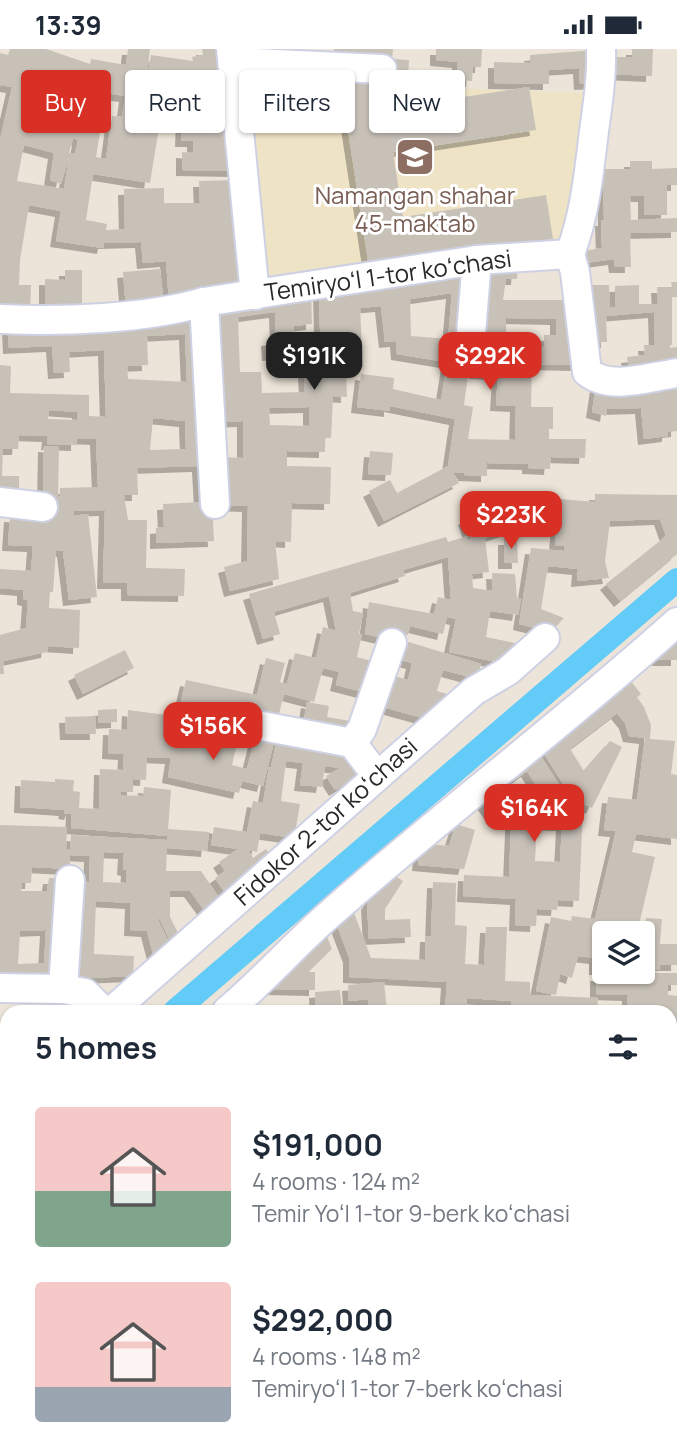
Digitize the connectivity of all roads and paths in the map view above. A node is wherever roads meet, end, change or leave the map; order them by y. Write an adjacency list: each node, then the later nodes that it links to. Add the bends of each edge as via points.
1 (601, 49): 4 (street, via 587,192)
2 (233, 55): 3 (street); 6 (street)
3 (382, 69)
4 (570, 254): 5 (street, Temiryoʻl 1-tor koʻchasi); 10 (street, via 587,372 613,383)
5 (477, 260): 6 (street, Temiryoʻl 1-tor koʻchasi); 9 (street)
6 (255, 295): 7 (street, Temiryoʻl 1-tor koʻchasi)
7 (204, 302): 8 (street, Temiryoʻl 1-tor koʻchasi, via 102,317); 12 (street)
8 (0, 319)
9 (468, 358)
10 (677, 373)
11 (0, 502): 13 (street)
12 (215, 504)
13 (43, 507)
14 (677, 622): 25 (street, via 329,914)
15 (545, 638): 19 (street, Fidokor 2-tor koʻchasi, via 508,671 474,691)
16 (392, 643): 18 (street, via 362,729)
17 (235, 721): 18 (street)
18 (352, 743): 19 (street)
19 (377, 776): 24 (street, Fidokor 2-tor koʻchasi)
20 (70, 880): 22 (street)
21 (0, 988): 22 (street)
22 (64, 989): 23 (street, via 85,993)
23 (97, 1005)
24 (119, 1005)
25 (233, 1005)

